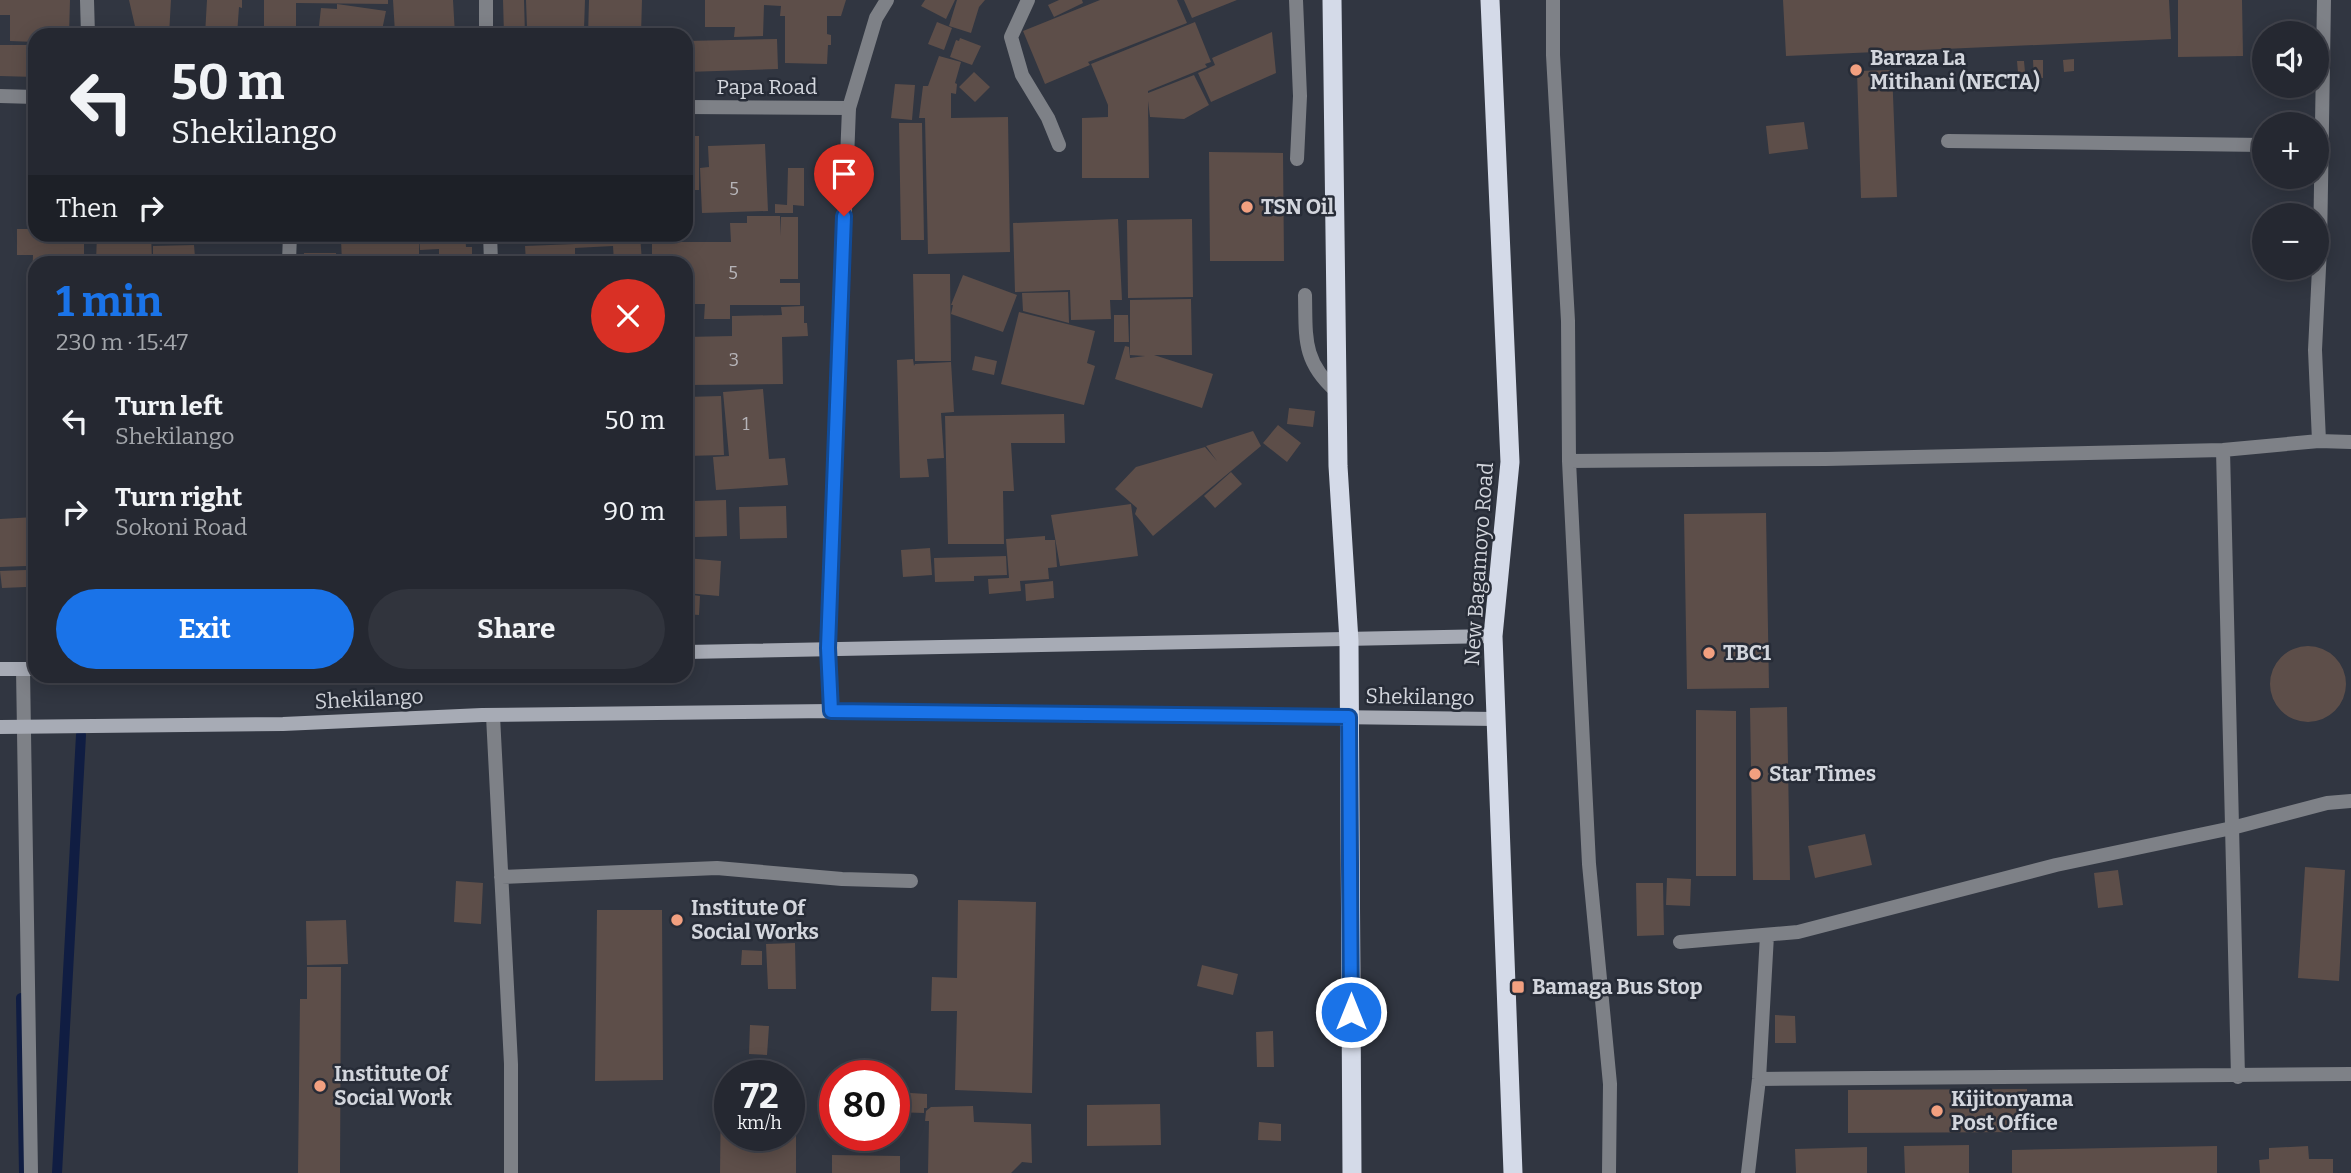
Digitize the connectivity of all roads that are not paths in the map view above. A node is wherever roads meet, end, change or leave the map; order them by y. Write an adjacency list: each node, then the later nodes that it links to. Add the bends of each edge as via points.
1 (88, 0): 10 (street)
2 (486, 0): 11 (street)
3 (887, 0): 15 (street, via 876,18)
4 (1028, 0): 18 (street, via 1011,37 1022,75)
5 (1296, 0): 20 (street)
6 (1332, 0): 23 (highway)
7 (1490, 0): 28 (highway, New Bagamoyo Road, via 1510,461)
8 (1553, 0): 27 (street, via 1568,321)
9 (2324, 0): 16 (street)
10 (88, 28)
11 (486, 28)
12 (0, 96): 13 (street)
13 (28, 97)
14 (693, 107): 15 (street, Papa Road)
15 (849, 108): 30 (street)
16 (2320, 112)
17 (1948, 141): 19 (street)
18 (1059, 145)
19 (2252, 145)
20 (1297, 159)
21 (2318, 189): 24 (street, via 2315,350)
22 (1305, 295): 23 (street, via 1306,349 1323,380)
23 (1336, 391): 29 (highway)
24 (2319, 441): 25 (street); 26 (street)
25 (2351, 442)
26 (2223, 450): 27 (street); 42 (street)
27 (1569, 461): 54 (street, via 1589,864 1610,1084)
28 (1493, 636): 29 (main road); 38 (highway, New Bagamoyo Road)
29 (1349, 641): 30 (main road); 37 (highway)
30 (828, 648): 31 (main road); 35 (street)
31 (693, 652)
32 (0, 669): 33 (main road)
33 (28, 669)
34 (28, 683): 40 (street)
35 (831, 711): 36 (main road, Shekilango); 37 (main road, Shekilango)
36 (493, 716): 40 (main road, Shekilango); 43 (street)
37 (1349, 717): 38 (main road, Shekilango); 52 (highway)
38 (1496, 719): 53 (highway, New Bagamoyo Road)
39 (0, 727): 40 (main road, Shekilango)
40 (26, 727): 50 (street)
41 (2351, 801): 42 (street)
42 (2232, 828): 45 (street, via 2056,865 1798,932); 48 (street)
43 (501, 877): 44 (street, via 717,868); 51 (street, via 511,1064)
44 (911, 881)
45 (1767, 935): 46 (street); 49 (street)
46 (1680, 942)
47 (2351, 1074): 48 (street)
48 (2238, 1077): 49 (street)
49 (1759, 1079): 55 (street)
50 (31, 1173)
51 (510, 1173)
52 (1352, 1173)
53 (1513, 1173)
54 (1609, 1173)
55 (1748, 1173)

